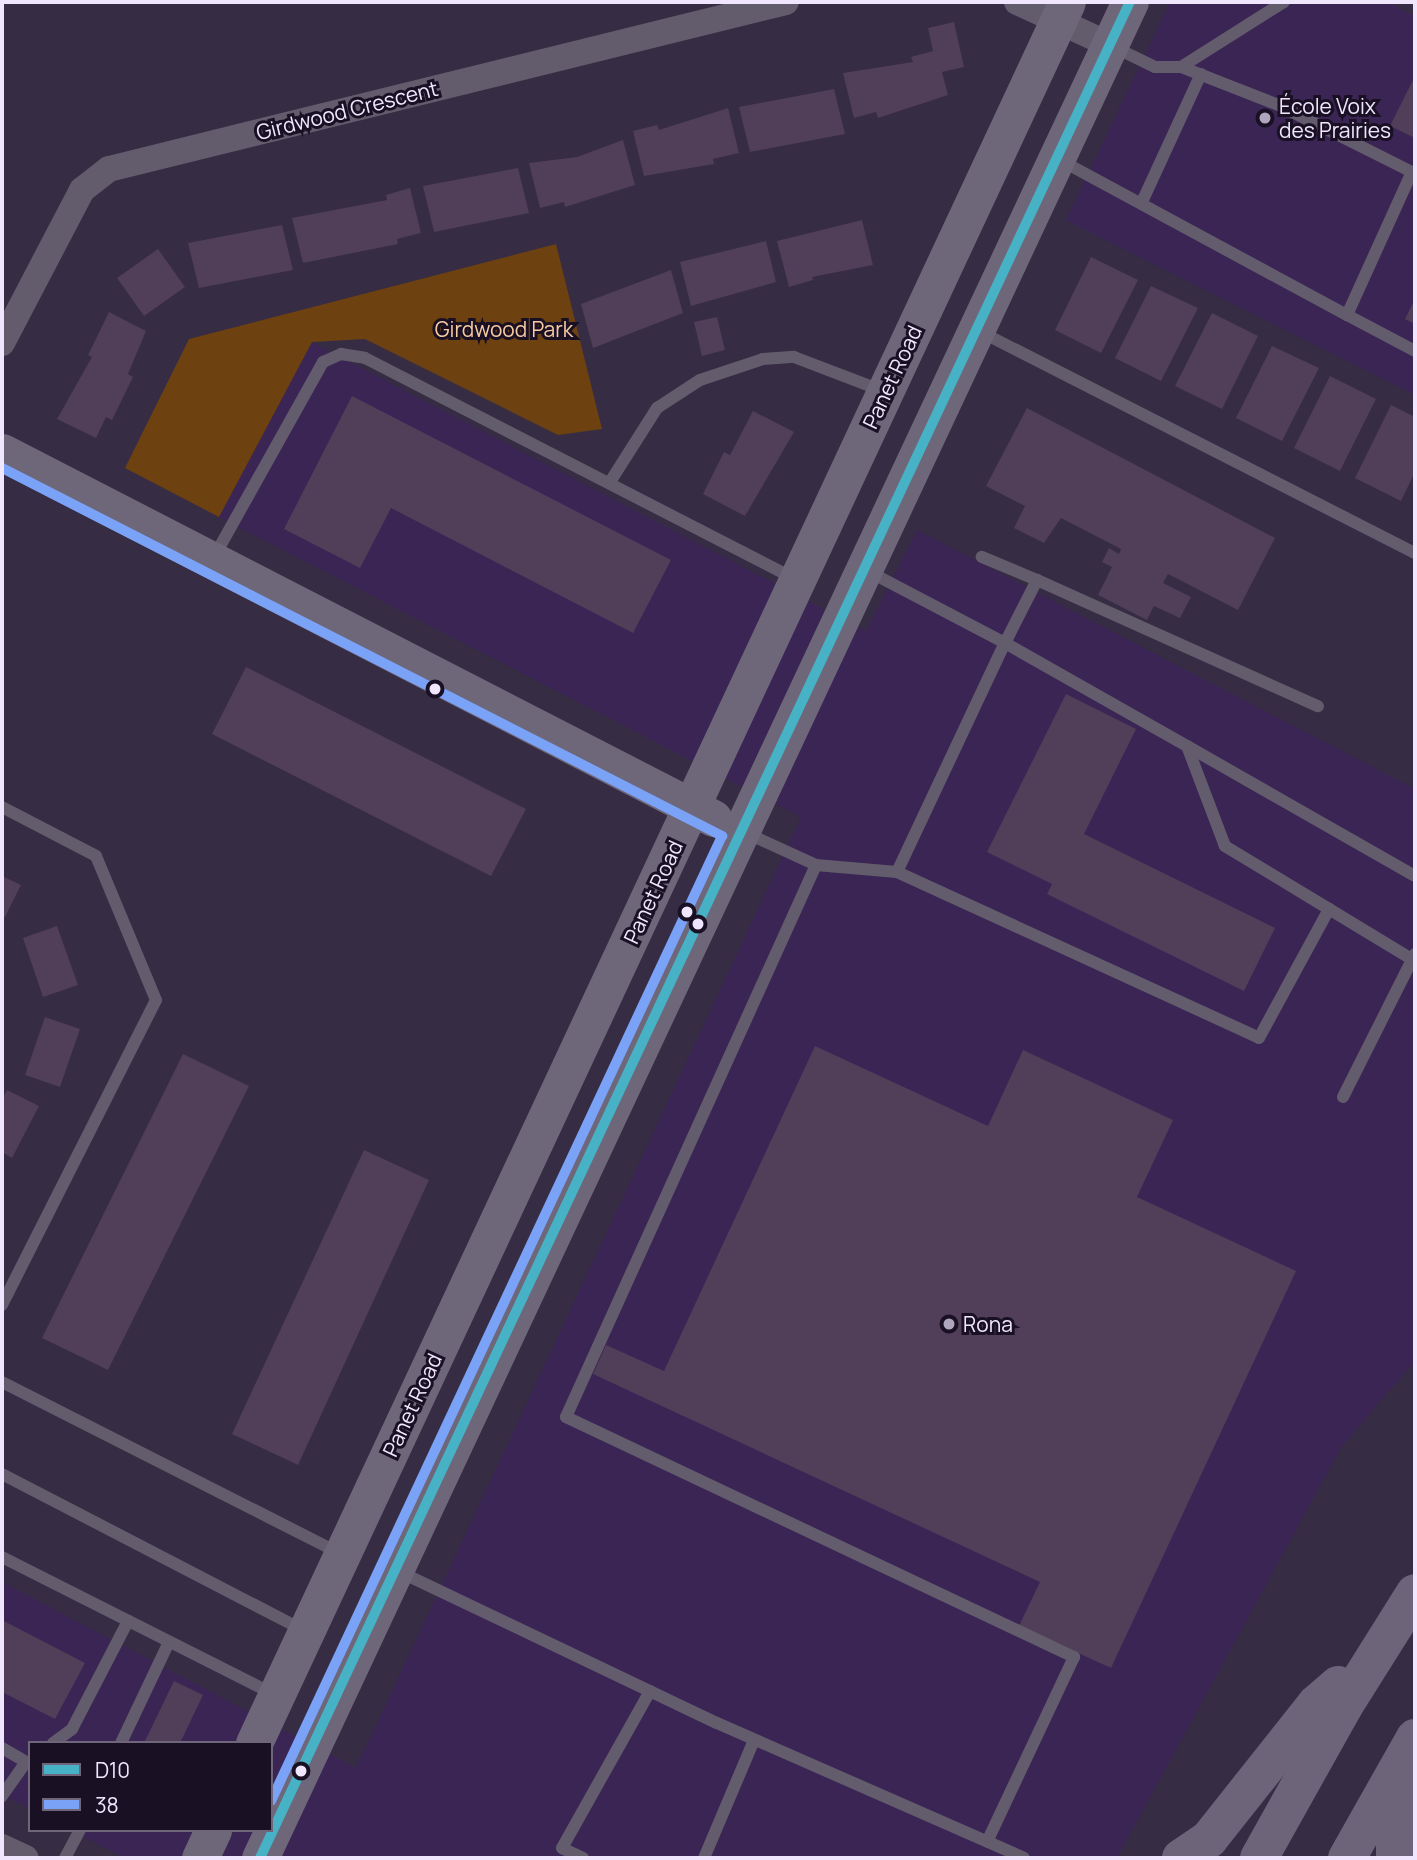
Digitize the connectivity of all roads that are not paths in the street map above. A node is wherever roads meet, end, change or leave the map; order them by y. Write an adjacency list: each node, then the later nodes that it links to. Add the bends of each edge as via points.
1 (786, 2): 13 (street, Girdwood Crescent, via 109,169 82,190)
2 (1017, 2): 5 (street)
3 (1130, 2): 6 (street)
4 (1283, 2): 7 (lane)
5 (1063, 12): 6 (street); 15 (street, Panet Road)
6 (1110, 45): 7 (lane, via 1155,67); 9 (street)
7 (1181, 67): 8 (lane)
8 (1201, 74): 10 (lane); 11 (lane, via 1276,104 1412,172)
9 (1057, 158): 10 (lane); 12 (street)
10 (1142, 202): 11 (lane, via 1204,241)
11 (1347, 315): 14 (lane)
12 (978, 330): 18 (lane); 21 (street)
13 (2, 343)
14 (1415, 351)
15 (885, 392): 17 (lane, via 794,357 763,359 700,380 657,408); 22 (street, Panet Road)
16 (2, 452): 20 (street)
17 (610, 482): 20 (lane, via 365,358 341,354 323,362); 22 (lane)
18 (1415, 553)
19 (982, 557): 23 (lane)
20 (212, 560): 28 (street)
21 (862, 568): 24 (lane); 29 (street)
22 (797, 580): 28 (street, Panet Road)
23 (1037, 580): 24 (lane); 25 (lane)
24 (1005, 643): 26 (lane); 31 (lane)
25 (1318, 706)
26 (1187, 746): 32 (lane); 33 (lane, via 1225,846)
27 (2, 807): 36 (lane, via 96,856 156,1000)
28 (692, 808): 29 (street); 39 (street, Panet Road)
29 (740, 831): 30 (lane); 41 (street)
30 (816, 865): 31 (lane); 62 (lane, via 566,1417 1074,1657)
31 (897, 872): 33 (lane, via 1259,1038)
32 (1415, 876)
33 (1329, 909): 34 (lane)
34 (1414, 958): 35 (lane)
35 (1343, 1097)
36 (2, 1305)
37 (2, 1382): 39 (lane)
38 (2, 1474): 44 (lane)
39 (342, 1555): 44 (street, Panet Road)
40 (2, 1557): 43 (lane)
41 (394, 1570): 47 (lane); 58 (street)
42 (1415, 1592): 46 (main road)
43 (128, 1621): 45 (lane); 51 (lane, via 72,1729)
44 (306, 1632): 48 (street, Panet Road)
45 (169, 1642): 48 (lane); 52 (lane)
46 (1384, 1644): 71 (main road, via 1316,1704 1209,1839); 72 (main road)
47 (650, 1691): 50 (lane); 68 (lane, via 562,1848)
48 (276, 1696): 53 (street, Panet Road)
49 (1415, 1738): 73 (main road)
50 (754, 1740): 62 (lane); 69 (lane)
51 (56, 1741)
52 (122, 1741)
53 (255, 1741)
54 (1415, 1744): 74 (main road, via 1398,1800)
55 (2, 1748): 56 (lane)
56 (28, 1761): 57 (lane)
57 (2, 1797)
58 (273, 1830)
59 (79, 1832): 65 (lane)
60 (212, 1832): 66 (street)
61 (272, 1832): 67 (street)
62 (987, 1842): 70 (lane)
63 (2, 1847): 64 (street)
64 (26, 1858)
65 (65, 1858)
66 (200, 1858)
67 (260, 1858)
68 (583, 1858)
69 (704, 1858)
70 (1024, 1858)
71 (1181, 1858)
72 (1259, 1858)
73 (1347, 1858)
74 (1395, 1858)

